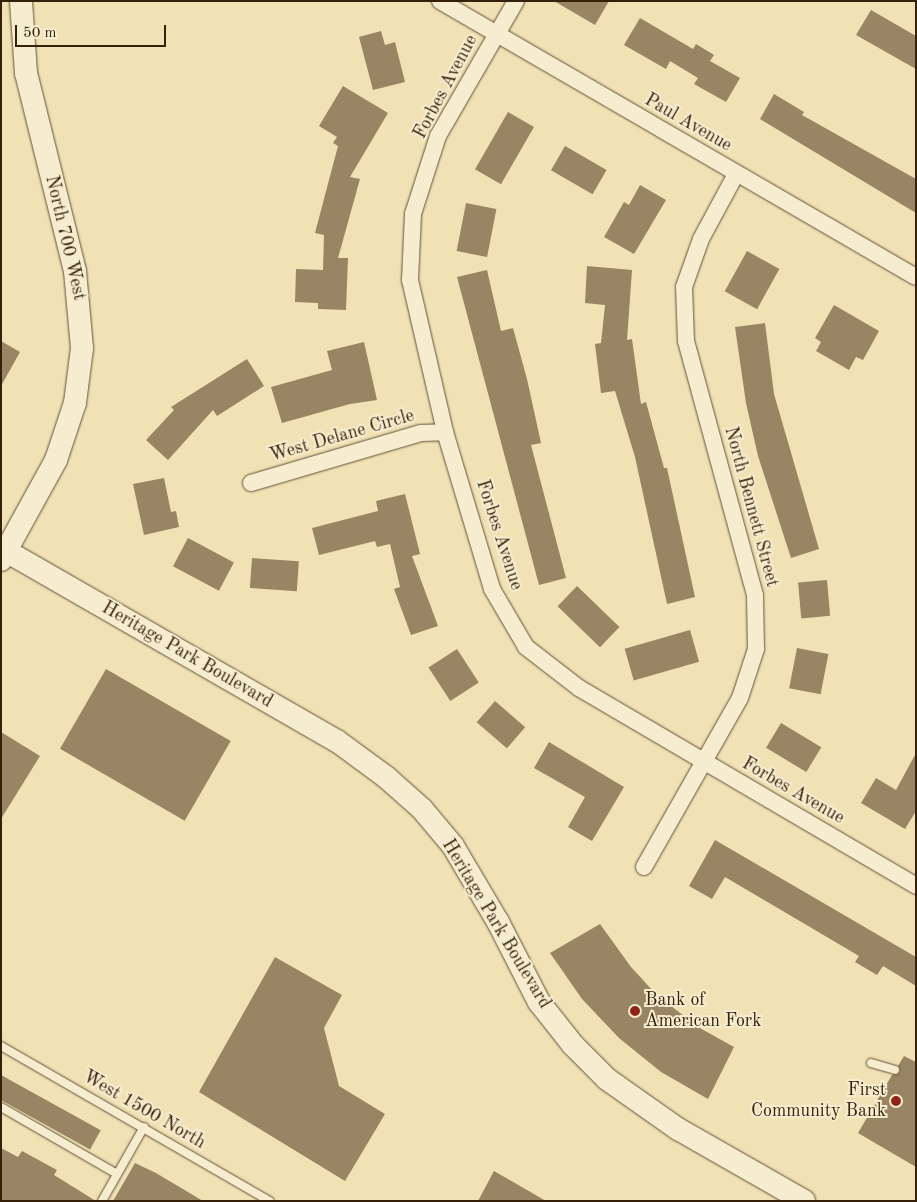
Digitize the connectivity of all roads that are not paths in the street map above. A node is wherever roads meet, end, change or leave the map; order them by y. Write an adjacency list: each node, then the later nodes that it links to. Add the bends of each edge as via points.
1 (21, 1): 9 (street, North 700 West, via 26,73 75,271 82,348 75,403 56,460)
2 (440, 1): 4 (street, Paul Avenue)
3 (516, 1): 4 (street, Forbes Avenue)
4 (497, 35): 5 (street, Paul Avenue); 7 (street, Forbes Avenue, via 438,136 413,214 410,280)
5 (736, 174): 6 (street, Paul Avenue); 10 (street, North Bennett Street, via 701,239 684,287 686,341 755,595 756,649 740,698)
6 (916, 277)
7 (445, 432): 8 (street, West Delane Circle, via 420,433); 10 (street, Forbes Avenue, via 492,590 526,646 579,688)
8 (250, 483)
9 (3, 553): 21 (street, Heritage Park Boulevard, via 337,741 386,776 422,809 453,846 498,922 539,1002 580,1052 607,1079 678,1129)
10 (704, 762): 11 (street, North Bennett Street); 12 (street, Forbes Avenue)
11 (644, 867)
12 (916, 886)
13 (1, 1046): 17 (lane, West 1500 North)
14 (871, 1064): 15 (lane)
15 (895, 1070)
16 (1, 1107): 18 (lane)
17 (144, 1127): 18 (lane); 20 (lane, West 1500 North)
18 (118, 1174): 19 (lane)
19 (102, 1201)
20 (270, 1201)
21 (804, 1201)

